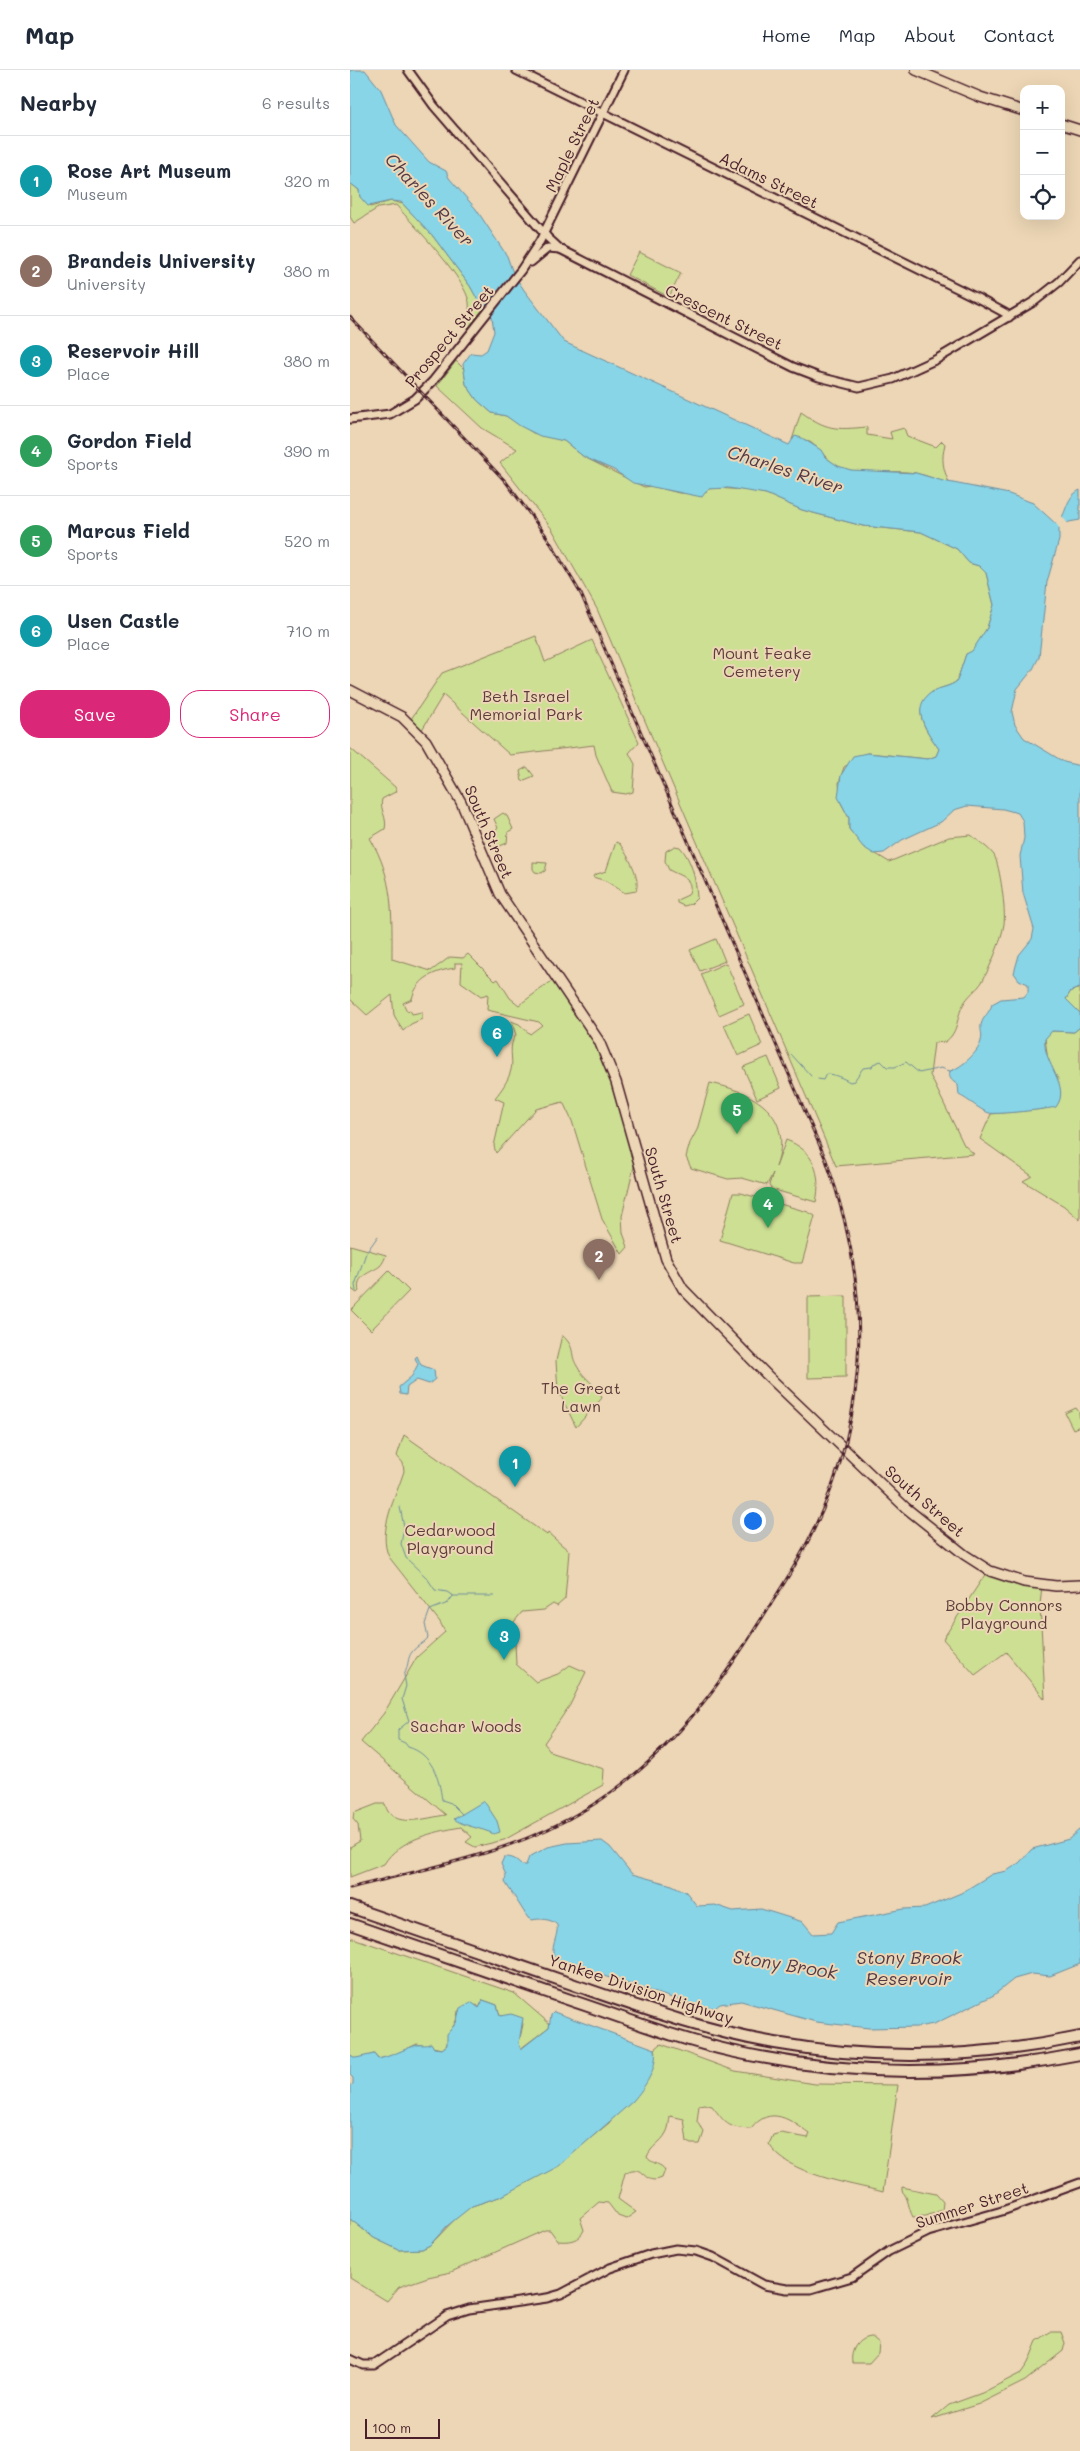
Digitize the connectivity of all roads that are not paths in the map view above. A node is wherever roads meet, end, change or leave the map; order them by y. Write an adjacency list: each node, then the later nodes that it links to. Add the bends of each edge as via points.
1 (408, 70): 9 (street, Crescent Street, via 434,106)
2 (516, 70): 6 (street, Adams Street)
3 (624, 70): 6 (street, Maple Street)
4 (916, 70): 5 (main road)
5 (1020, 111)
6 (603, 113): 9 (street, Maple Street); 13 (street, Adams Street)
7 (1065, 125): 8 (main road)
8 (1080, 130)
9 (544, 233): 10 (street, Crescent Street); 12 (street, Prospect Street)
10 (560, 249): 12 (street, via 546,249); 13 (street, Crescent Street, via 794,367 853,386 876,384 917,370)
11 (1080, 260): 13 (street, Crescent Street, via 1047,292)
12 (521, 270): 14 (street, Prospect Street, via 433,381 412,402 388,414)
13 (1010, 317)
14 (350, 420)
15 (350, 690): 16 (main road, South Street, via 402,717 426,741 461,802 500,894 599,1041 615,1076 666,1259 682,1290 906,1508 965,1555 990,1571 1024,1582 1046,1586)
16 (1080, 1585)
17 (350, 1907): 19 (highway, Yankee Division Highway, via 688,2023 776,2044 858,2053 940,2055 1014,2049)
18 (350, 1924): 20 (highway, Yankee Division Highway, via 678,2037 777,2060 858,2070 923,2072 1005,2066)
19 (1080, 2037)
20 (1080, 2054)
21 (1080, 2183): 22 (street, Summer Street, via 1002,2211 928,2232 890,2251 852,2277 823,2287 797,2290 774,2287 752,2280 706,2253 665,2251 610,2268 561,2294 469,2309 446,2316 374,2365 363,2365)
22 (350, 2359)

